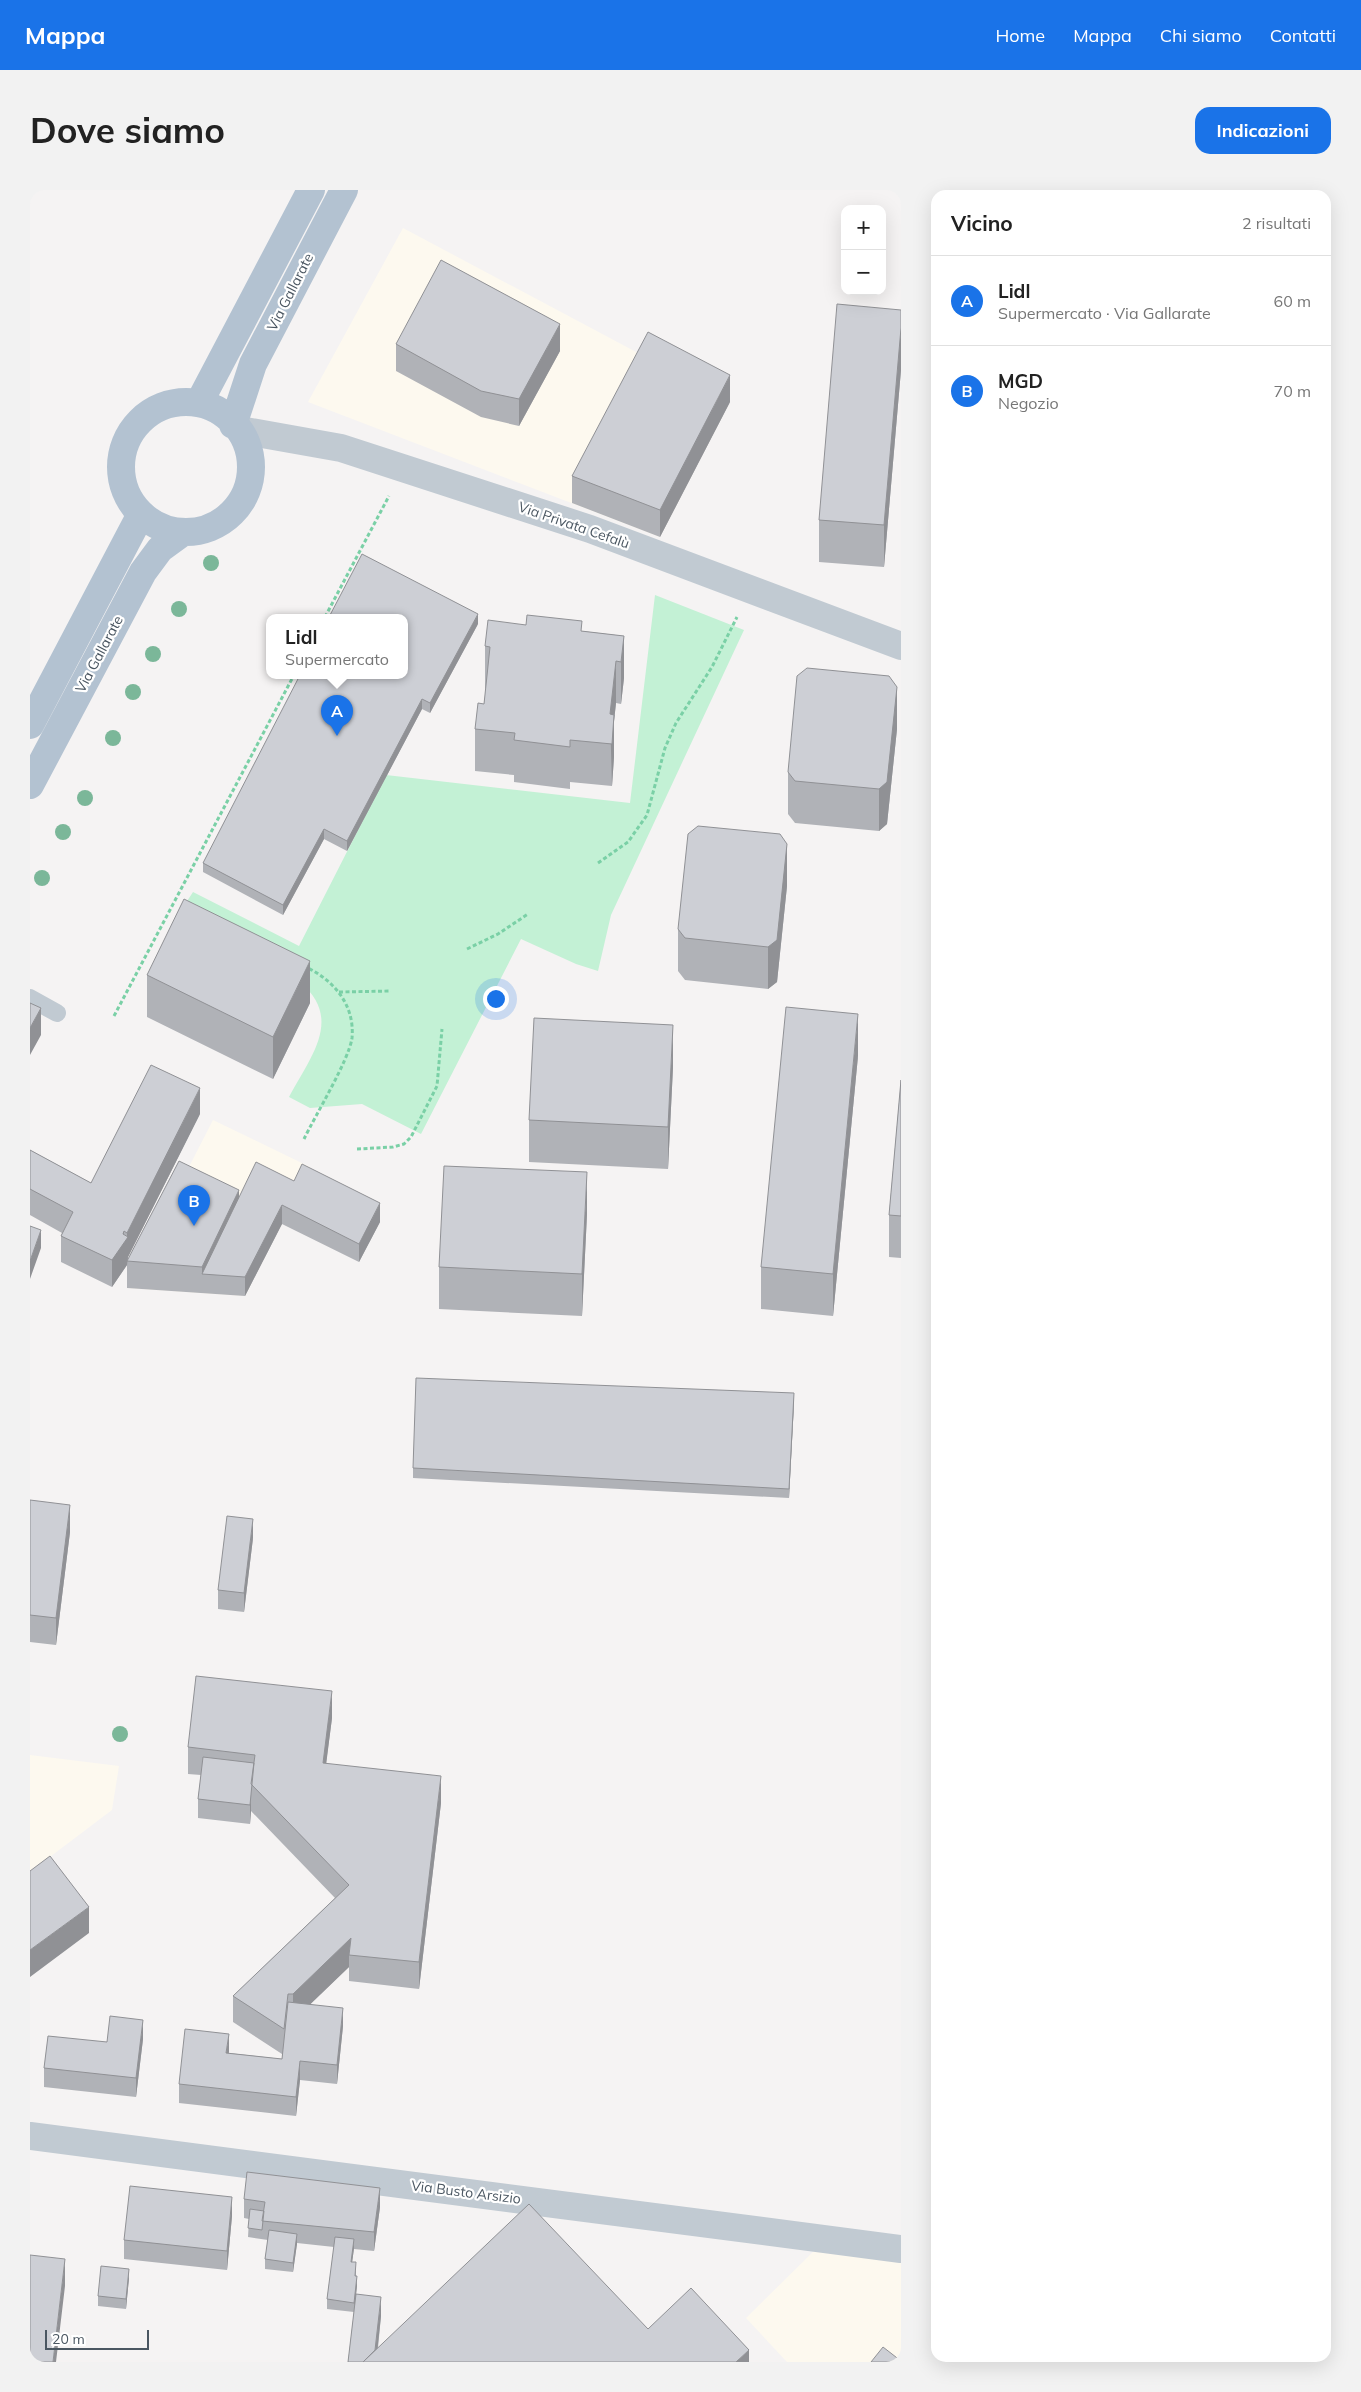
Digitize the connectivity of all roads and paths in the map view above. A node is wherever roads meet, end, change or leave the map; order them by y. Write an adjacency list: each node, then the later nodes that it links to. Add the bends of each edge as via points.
1 (310, 190): 3 (main road, Via Gallarate)
2 (344, 190): 4 (main road, Via Gallarate, via 253,364)
3 (199, 403): 4 (main road, Via Gallarate, via 223,413); 6 (main road, Via Gallarate, via 180,402 157,409 138,423 128,437 122,452 122,476 125,492)
4 (237, 428): 7 (main road, Via Gallarate, via 247,444 252,469 243,500 221,523 206,530); 8 (street, Via Privata Cefalù, via 341,448 590,529)
5 (393, 487): 9 (path)
6 (141, 514): 7 (main road, Via Gallarate, via 158,526); 12 (main road, Via Gallarate)
7 (182, 533): 13 (main road, Via Gallarate, via 160,549 143,572)
8 (750, 589): 10 (street, Via Privata Cefalù); 14 (path, via 712,667 676,723 665,748 647,815 628,842)
9 (327, 614)
10 (901, 646)
11 (292, 679): 15 (path)
12 (30, 725)
13 (30, 785)
14 (598, 864)
15 (176, 900): 16 (path); 24 (path)
16 (184, 904)
17 (528, 914): 18 (path)
18 (467, 949)
19 (303, 966): 21 (path, via 320,974)
20 (391, 991): 21 (path)
21 (339, 992): 26 (path, via 351,1022 352,1039)
22 (30, 998): 23 (lane)
23 (57, 1013)
24 (114, 1016)
25 (442, 1029): 27 (path, via 438,1086 411,1137 404,1144 393,1147)
26 (304, 1139)
27 (357, 1150)
28 (30, 2136): 29 (street, Via Busto Arsizio)
29 (901, 2249)

